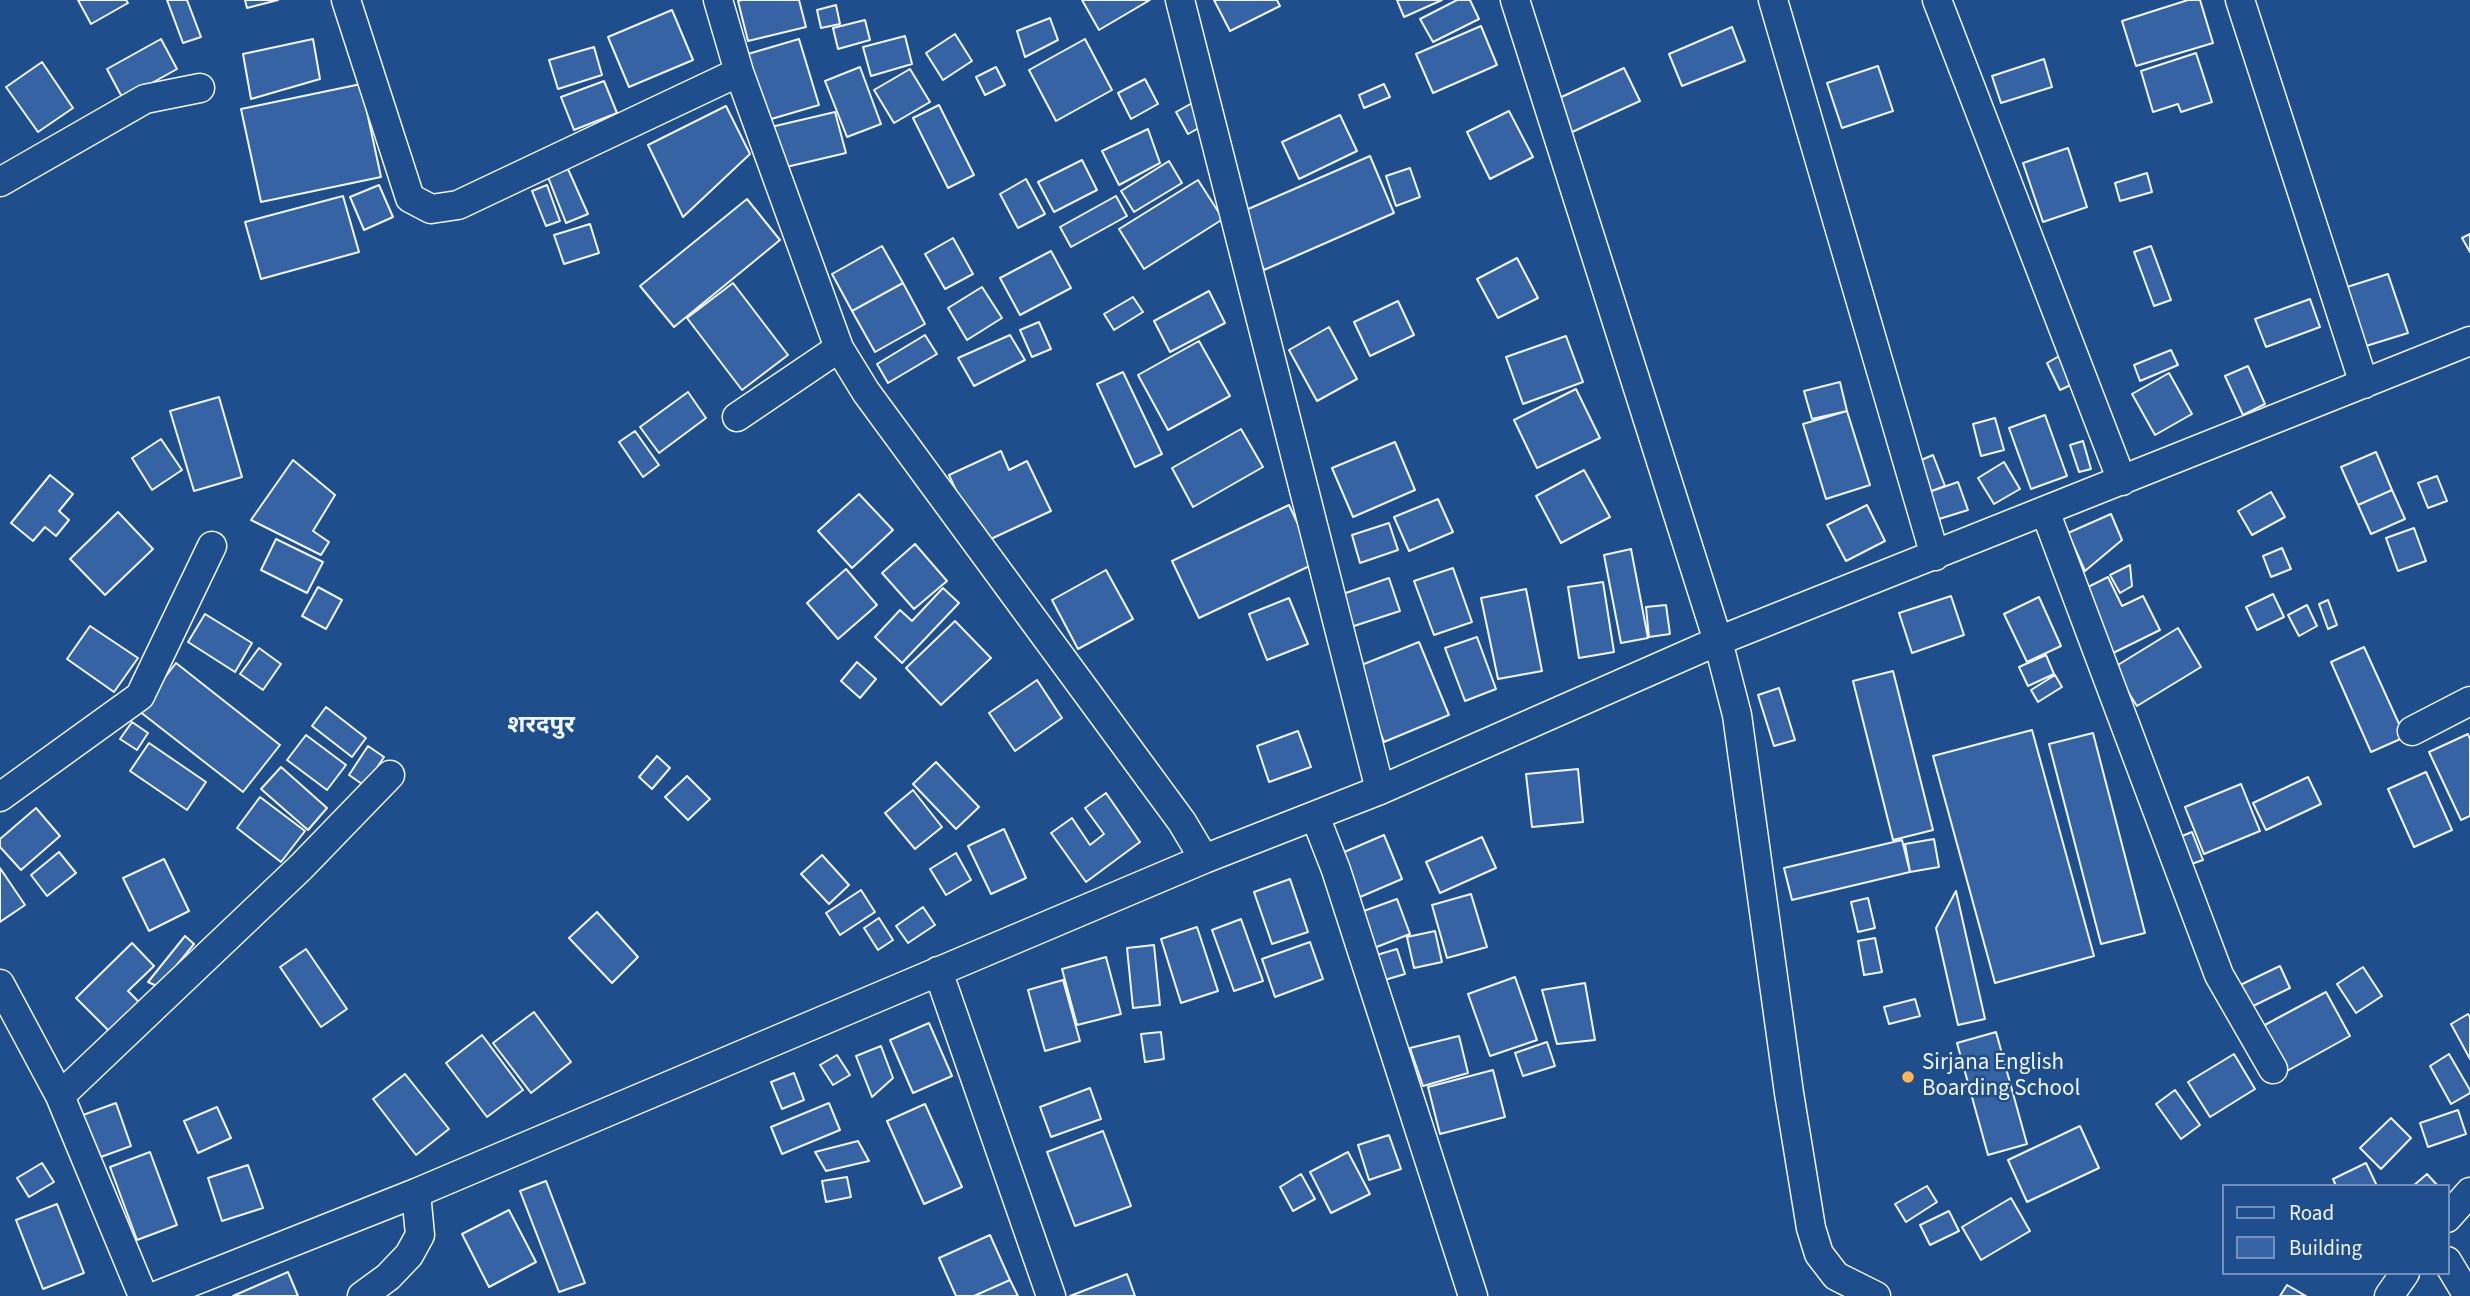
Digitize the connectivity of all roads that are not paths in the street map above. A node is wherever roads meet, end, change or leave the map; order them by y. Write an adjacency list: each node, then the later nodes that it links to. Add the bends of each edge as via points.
1 (346, 0): 8 (street, via 410,198 430,209 458,205)
2 (718, 0): 8 (street)
3 (1180, 0): 23 (street)
4 (1515, 0): 19 (street)
5 (1773, 0): 18 (street)
6 (1937, 0): 15 (street)
7 (2240, 0): 13 (street)
8 (739, 72): 12 (street)
9 (200, 88): 10 (street, via 145,99)
10 (0, 182)
11 (2470, 341): 13 (street)
12 (839, 348): 14 (street); 26 (street, via 874,403 1182,822)
13 (2364, 384): 15 (street)
14 (737, 417)
15 (2122, 481): 16 (street)
16 (2045, 511): 18 (street); 29 (street, via 2219,975)
17 (212, 546): 24 (street, via 140,696)
18 (1935, 556): 19 (street)
19 (1718, 641): 23 (street); 41 (street, via 1737,715 1811,1228 1819,1254 1836,1276)
20 (2470, 701): 21 (street)
21 (2412, 731)
22 (390, 775): 30 (street, via 301,867)
23 (1380, 790): 25 (street)
24 (0, 797)
25 (1315, 816): 26 (street); 40 (street)
26 (1204, 859): 27 (street)
27 (938, 971): 32 (street); 39 (street)
28 (0, 984): 30 (street)
29 (2273, 1069)
30 (60, 1096): 36 (street)
31 (2470, 1192): 33 (street)
32 (416, 1193): 37 (street); 38 (street, via 420,1235 409,1255)
33 (2449, 1216)
34 (2449, 1264): 43 (street)
35 (2404, 1275): 42 (street)
36 (143, 1296)
37 (156, 1296)
38 (362, 1296)
39 (1051, 1296)
40 (1473, 1296)
41 (1876, 1296)
42 (2389, 1296)
43 (2468, 1296)

